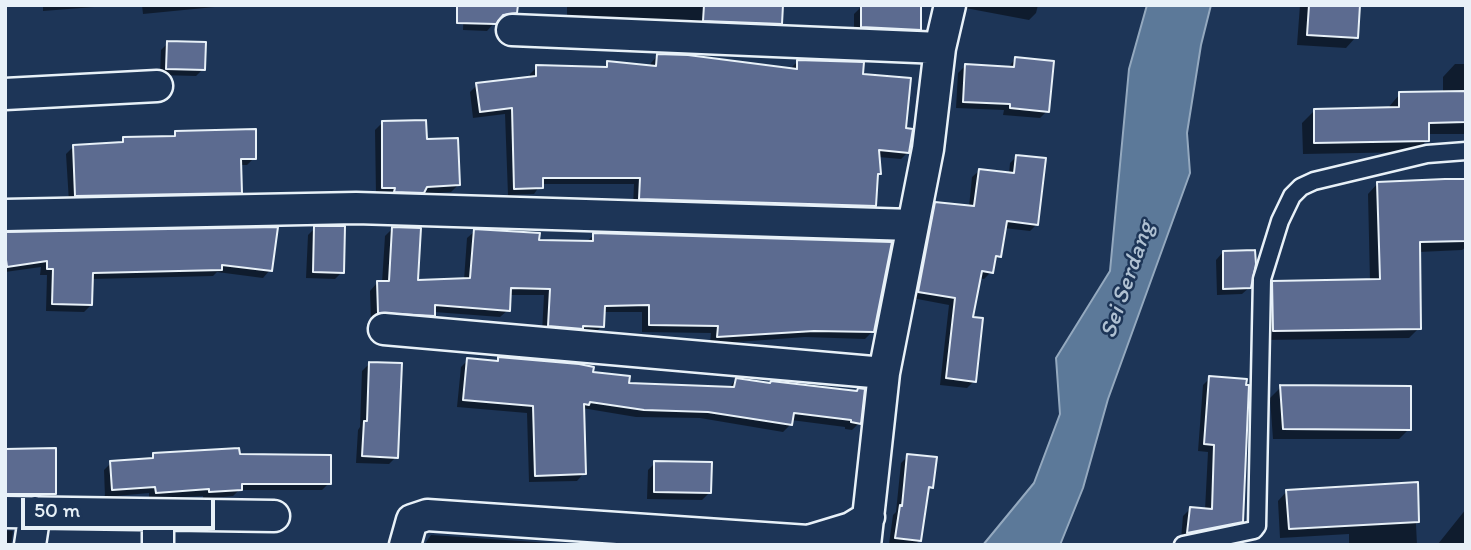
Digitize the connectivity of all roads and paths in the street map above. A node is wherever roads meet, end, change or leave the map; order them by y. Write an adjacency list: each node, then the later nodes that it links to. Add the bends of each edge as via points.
1 (950, 5): 3 (street)
2 (512, 30): 3 (street)
3 (940, 48): 8 (street, via 928,149)
4 (157, 86): 5 (street)
5 (5, 94)
6 (1466, 151): 18 (lane, via 1427,154 1314,181 1292,196 1262,279 1257,526)
7 (5, 215): 8 (street, via 356,208)
8 (912, 225): 10 (street)
9 (384, 329): 10 (street)
10 (884, 373): 14 (street)
11 (20, 512): 12 (street); 15 (street)
12 (159, 514): 13 (street); 16 (street)
13 (274, 516)
14 (867, 531): 17 (street, via 851,528 808,541 427,515 412,520)
15 (30, 545)
16 (158, 545)
17 (405, 545)
18 (1183, 545)

